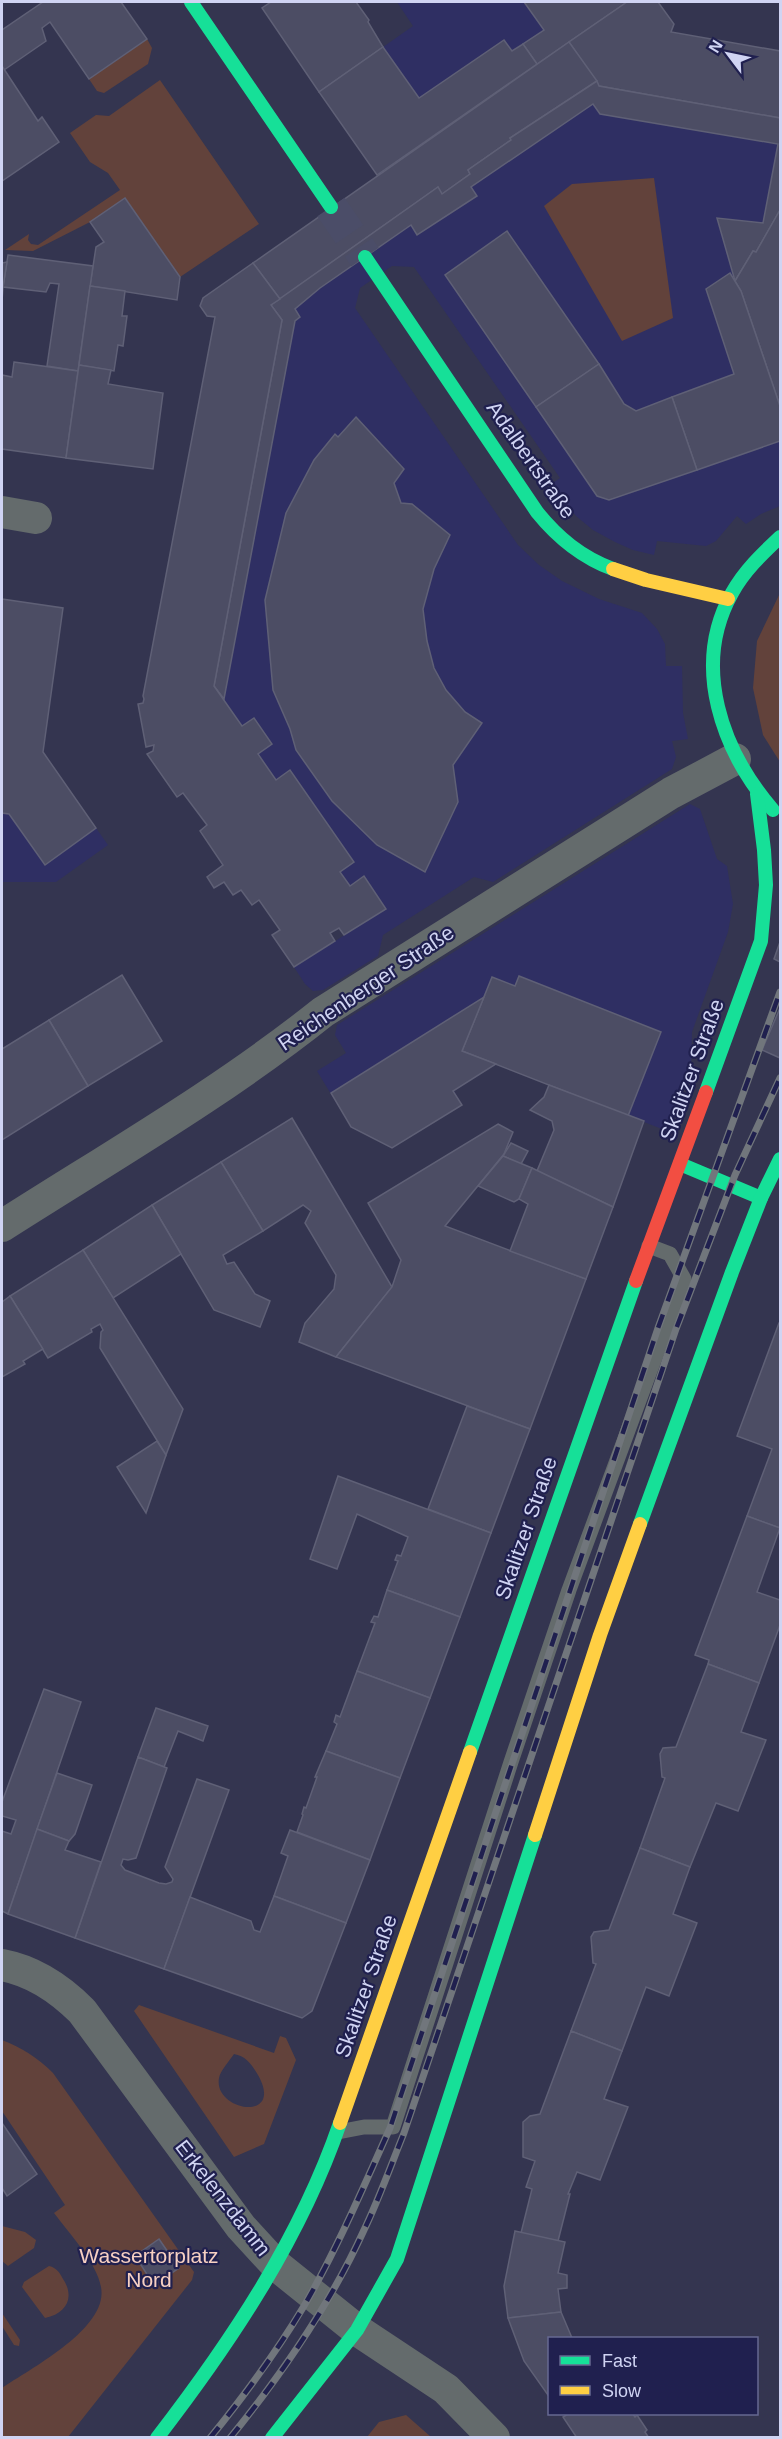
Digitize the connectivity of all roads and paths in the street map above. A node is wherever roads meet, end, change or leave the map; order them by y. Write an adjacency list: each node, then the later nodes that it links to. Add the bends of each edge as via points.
1 (191, 2): 2 (main road)
2 (331, 207)
3 (365, 258): 7 (main road, Adalbertstraße, via 555,533 582,554 620,572)
4 (2, 512): 5 (street)
5 (36, 518)
6 (780, 537): 7 (main road)
7 (728, 599): 8 (main road, via 716,633 713,665 716,703)
8 (735, 759): 9 (main road); 14 (street, Reichenberger Straße, via 651,806 323,1012 286,1041)
9 (757, 794): 10 (main road); 12 (main road, Skalitzer Straße, via 766,857 767,911 762,941)
10 (780, 818)
11 (780, 1159): 13 (main road)
12 (680, 1164): 13 (main road); 15 (main road, Skalitzer Straße)
13 (761, 1198): 19 (main road, via 600,1635 400,2249)
14 (2, 1226)
15 (650, 1246): 17 (main road, Skalitzer Straße); 17 (lane, via 670,1254 684,1279 566,1600 393,2127)
16 (2, 1965): 18 (street, Erkelenzdamm, via 50,1984 82,2011 241,2227)
17 (338, 2132): 18 (main road, Skalitzer Straße, via 326,2165)
18 (276, 2265): 19 (street, Erkelenzdamm); 20 (main road, Skalitzer Straße, via 211,2368)
19 (357, 2330): 21 (main road); 22 (street, Erkelenzdamm, via 446,2389)
20 (158, 2438)
21 (272, 2438)
22 (494, 2438)

